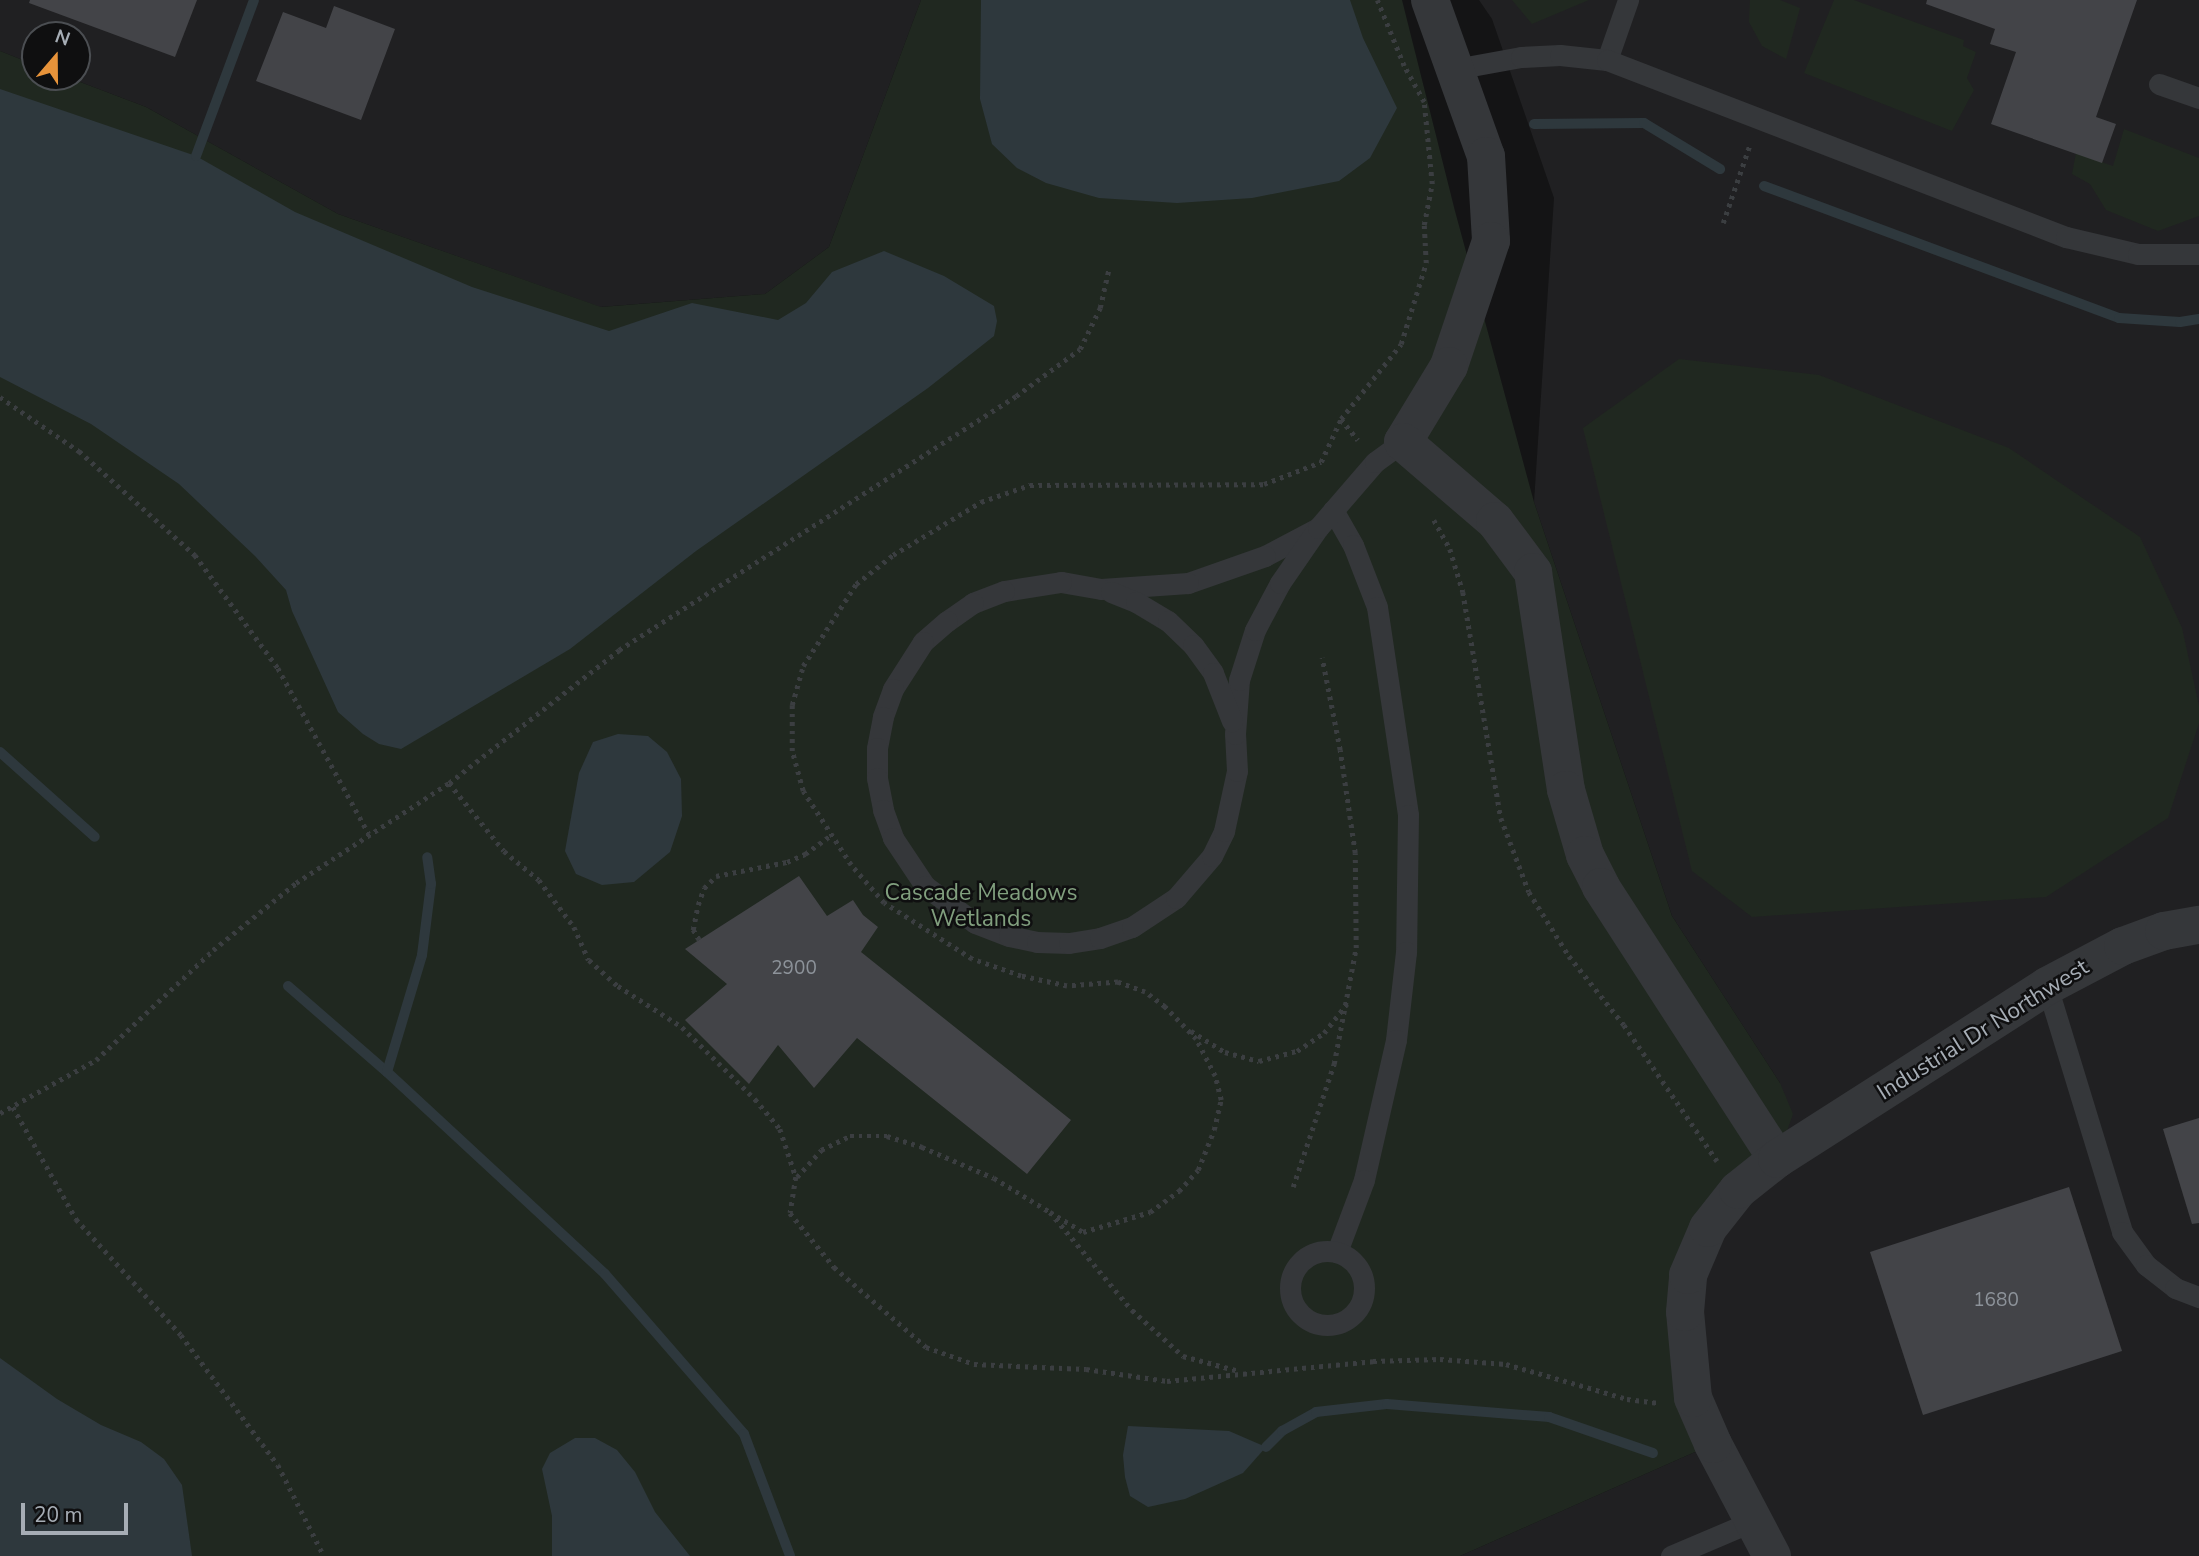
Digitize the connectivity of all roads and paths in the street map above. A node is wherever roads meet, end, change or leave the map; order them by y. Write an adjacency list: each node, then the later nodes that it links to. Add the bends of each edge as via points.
1 (1377, 0): 21 (path, via 1424,103 1432,184 1424,225 1426,263 1401,344 1341,419 1321,462 1264,484 1030,485 981,502 938,526 856,584 803,666 792,705 792,751 803,791)
2 (1430, 0): 5 (street)
3 (1628, 0): 4 (lane)
4 (1607, 60): 5 (lane, via 1521,57); 10 (lane, via 2066,237 2138,254)
5 (1455, 69): 13 (street, via 1486,156 1491,241 1449,366)
6 (2159, 84): 7 (lane)
7 (2199, 98)
8 (1752, 136): 9 (path)
9 (1723, 223)
10 (2199, 254)
11 (1109, 268): 19 (path, via 1100,308 1080,349 1016,396 619,650)
12 (0, 397): 20 (path, via 79,452 195,555 278,668)
13 (1403, 442): 14 (lane, via 1375,462); 29 (street, via 1495,521 1533,572 1560,754 1585,855 1601,887)
14 (1333, 510): 15 (lane); 33 (lane, via 1353,545 1377,607 1408,815 1406,952 1396,1040 1364,1180)
15 (1318, 528): 16 (lane, via 1265,556 1188,583); 18 (lane, via 1255,630 1239,680)
16 (1101, 589): 18 (lane, via 1136,601 1168,621 1193,646 1213,673); 18 (lane, via 1061,582 1004,591 947,621 908,662 883,717 877,778 893,838 925,886 975,923 1018,938 1069,943 1132,927 1176,898 1212,856 1234,797)
17 (1322, 658): 25 (path, via 1355,853 1356,948)
18 (1235, 734)
19 (449, 783): 20 (path); 30 (path, via 504,851 539,880 574,927 589,960 618,986 682,1027 755,1099 780,1129)
20 (369, 834): 27 (path, via 296,883 213,950 96,1060)
21 (830, 836): 23 (path, via 787,862 716,876 704,888 698,905 692,930); 26 (path, via 884,903 972,959 1067,986 1118,982 1145,992)
22 (2199, 925): 24 (street, Industrial Dr Northwest, via 2164,931 2123,946)
23 (699, 940)
24 (2047, 986): 29 (street, Industrial Dr Northwest); 34 (lane, via 2122,1232 2146,1265 2175,1288)
25 (1348, 1003): 26 (path, via 1324,1033 1297,1051 1259,1061 1224,1052); 31 (path, via 1334,1064)
26 (1184, 1027): 32 (path, via 1196,1039 1215,1076 1221,1100 1198,1170 1150,1212 1113,1225 1083,1232)
27 (13, 1107): 28 (path); 38 (path, via 76,1219 181,1335 278,1465)
28 (0, 1114)
29 (1777, 1158): 36 (street, Industrial Dr Northwest, via 1719,1213 1695,1254 1685,1312)
30 (796, 1177): 32 (path, via 821,1150 850,1136 887,1136 994,1178); 35 (path, via 790,1213 809,1240 926,1347 974,1364 1086,1369 1167,1381)
31 (1293, 1187)
32 (1050, 1212): 35 (path, via 1132,1310 1183,1356)
33 (1337, 1252)
34 (2199, 1297)
35 (1242, 1372): 36 (path, via 1440,1359 1506,1364 1652,1404)
36 (1693, 1398): 37 (street, Industrial Dr Northwest)
37 (1753, 1521): 39 (lane); 40 (street, Industrial Dr Northwest)
38 (324, 1556)
39 (1671, 1556)
40 (1772, 1556)

